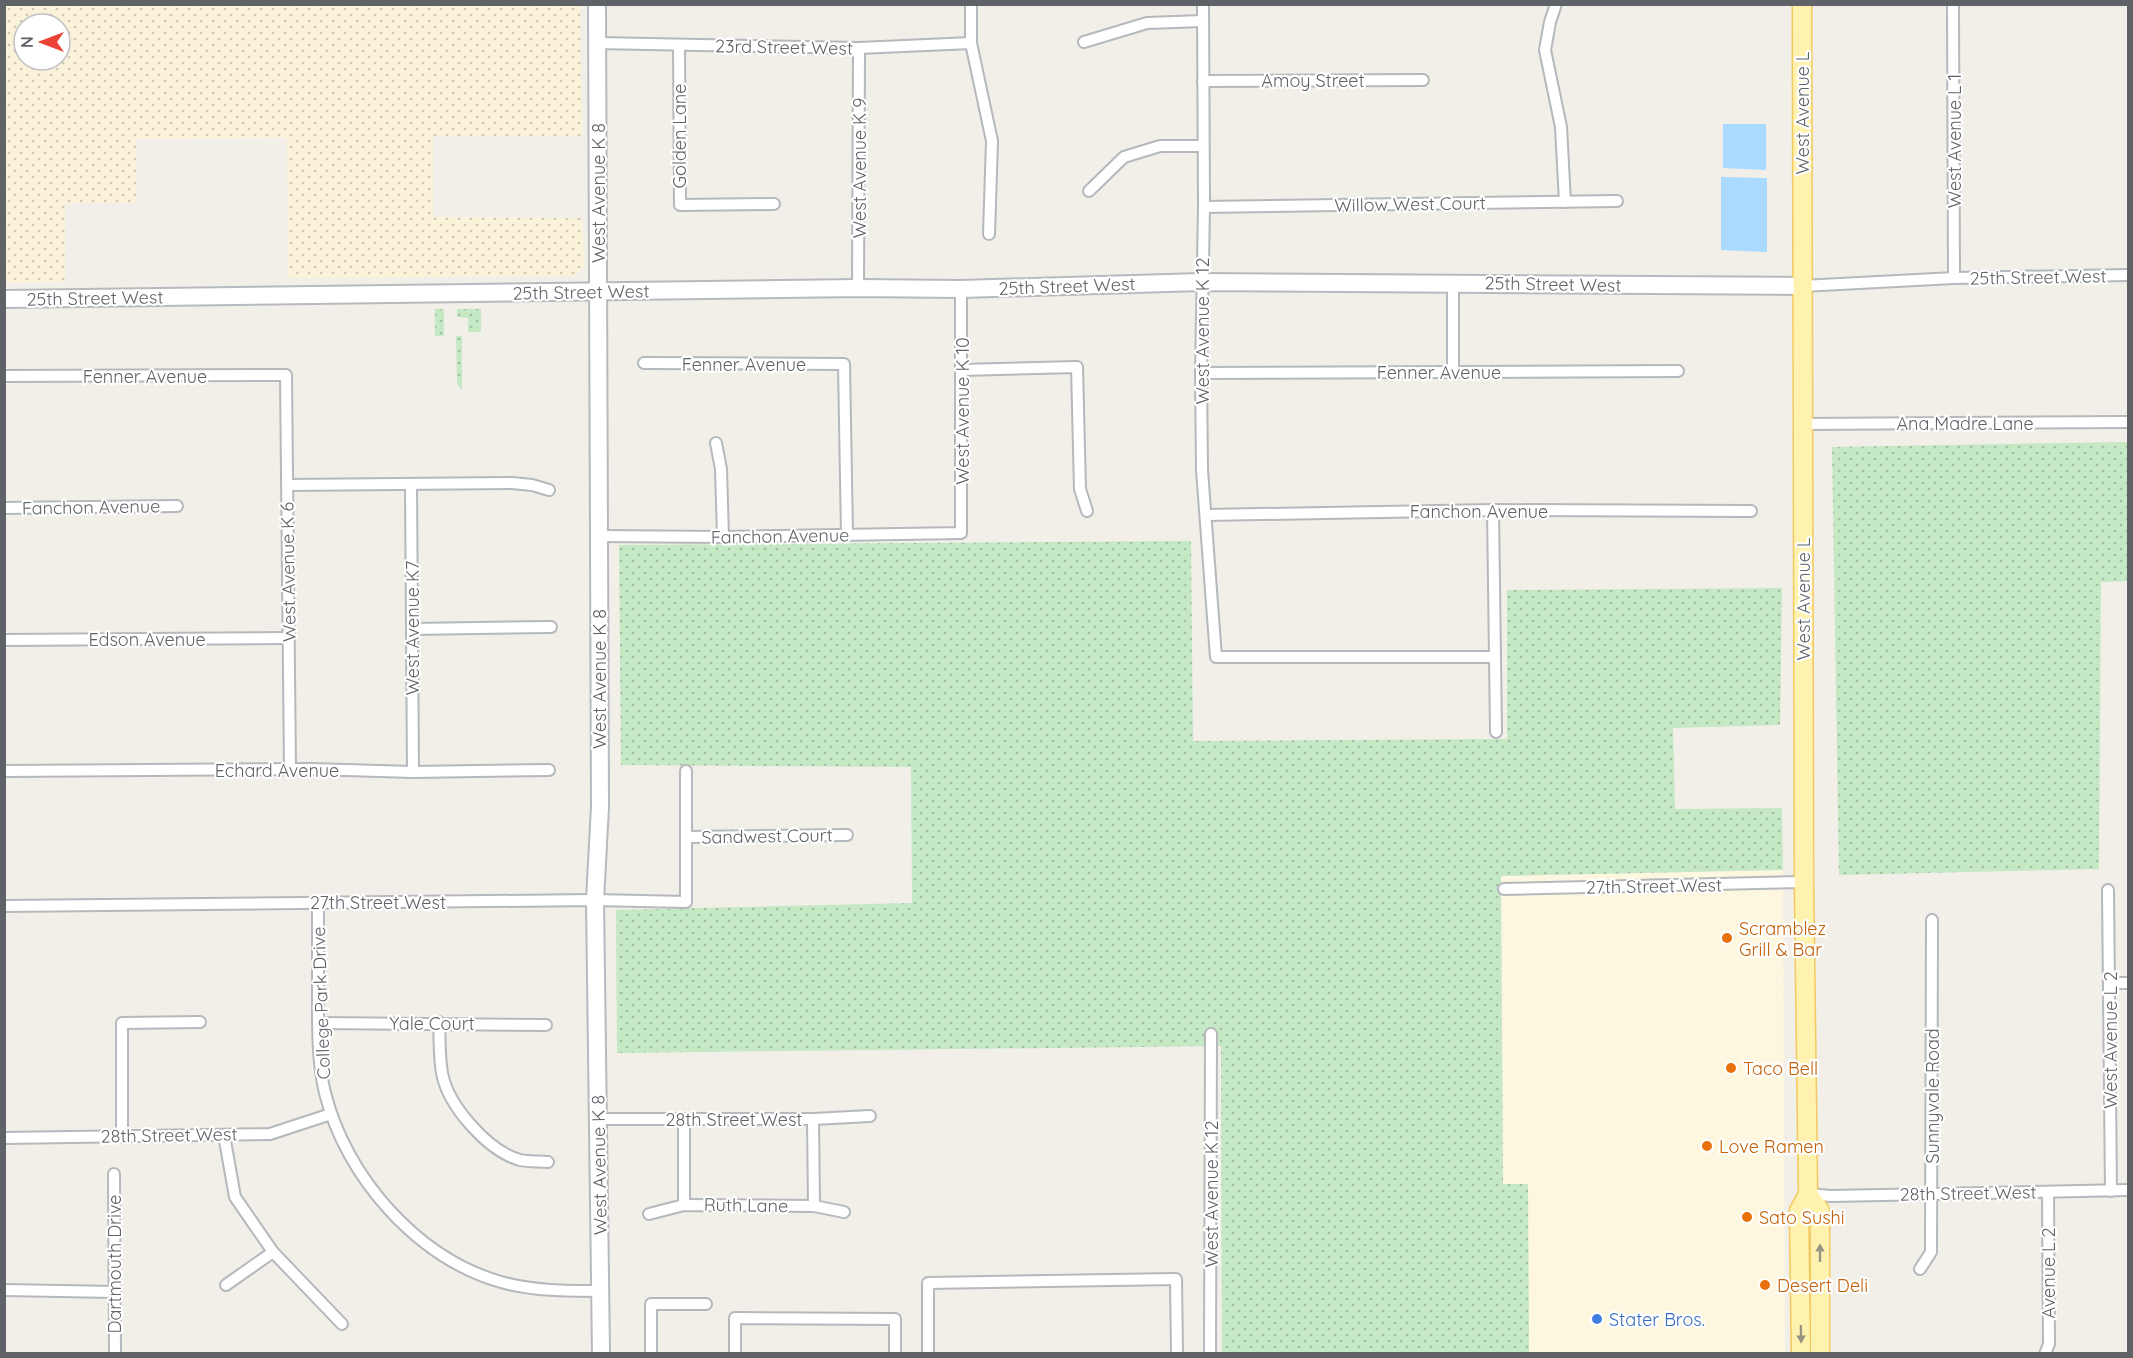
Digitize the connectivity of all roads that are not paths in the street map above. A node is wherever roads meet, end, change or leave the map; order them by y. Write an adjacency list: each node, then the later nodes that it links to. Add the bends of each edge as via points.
1 (597, 4): 9 (street, West Avenue K 8)
2 (972, 4): 10 (street)
3 (1203, 4): 7 (street, West Avenue K 12)
4 (1556, 4): 18 (street, via 1545,50 1561,127)
5 (1802, 4): 26 (main road, West Avenue L)
6 (1953, 4): 23 (street, West Avenue L 1)
7 (1203, 21): 8 (street, via 1147,23); 14 (street, West Avenue K 12)
8 (1084, 42)
9 (597, 43): 11 (street, 23rd Street West); 29 (street, West Avenue K 8)
10 (971, 43): 12 (street, 23rd Street West); 21 (street, via 992,141)
11 (679, 45): 12 (street, 23rd Street West); 19 (street, Golden Lane, via 680,205)
12 (859, 48): 27 (street, West Avenue K 9)
13 (1423, 80): 14 (street, Amoy Street)
14 (1203, 81): 15 (street, West Avenue K 12)
15 (1203, 146): 16 (street, via 1160,146 1124,157); 20 (street, West Avenue K 12)
16 (1089, 191)
17 (1617, 201): 18 (street, Willow West Court)
18 (1565, 202): 20 (street, Willow West Court)
19 (774, 204)
20 (1204, 207): 24 (street, West Avenue K 12)
21 (989, 234)
22 (2128, 275): 23 (street, 25th Street West)
23 (1954, 278): 26 (street, 25th Street West)
24 (1201, 282): 25 (street, 25th Street West); 28 (street, 25th Street West); 35 (street, West Avenue K 12)
25 (1453, 283): 26 (street, 25th Street West); 34 (street)
26 (1802, 286): 39 (main road, West Avenue L)
27 (858, 288): 28 (street, 25th Street West); 29 (street, 25th Street West)
28 (961, 289): 32 (street, West Avenue K 10)
29 (599, 291): 30 (street, 25th Street West); 52 (street, West Avenue K 8)
30 (4, 299)
31 (644, 363): 51 (street, Fenner Avenue, via 844,364)
32 (962, 370): 47 (street, via 1077,367 1080,489); 50 (street, West Avenue K 10)
33 (1678, 371): 34 (street, Fenner Avenue)
34 (1453, 372): 35 (street, Fenner Avenue)
35 (1201, 373): 49 (street, West Avenue K 12)
36 (286, 375): 37 (street, Fenner Avenue); 41 (street, West Avenue K 6)
37 (4, 376)
38 (2128, 422): 39 (street, Ana Madre Lane)
39 (1802, 424): 67 (main road, West Avenue L)
40 (716, 443): 53 (street, via 721,469)
41 (288, 485): 42 (street); 56 (street, West Avenue K 6)
42 (411, 485): 43 (street, via 512,483); 55 (street, West Avenue K7)
43 (549, 490)
44 (177, 506): 45 (street, Fanchon Avenue)
45 (4, 508)
46 (1493, 510): 48 (street, Fanchon Avenue); 49 (street, Fanchon Avenue); 58 (street)
47 (1087, 511)
48 (1751, 511)
49 (1206, 515): 58 (street, West Avenue K 12, via 1216,657)
50 (961, 533): 51 (street, Fanchon Avenue)
51 (847, 535): 53 (street, Fanchon Avenue)
52 (598, 536): 53 (street, Fanchon Avenue); 70 (street, West Avenue K 8, via 600,807)
53 (723, 537)
54 (551, 627): 55 (street)
55 (412, 629): 64 (street, West Avenue K7)
56 (289, 638): 57 (street, Edson Avenue); 60 (street, West Avenue K 6)
57 (4, 640)
58 (1495, 657): 59 (street)
59 (1496, 732)
60 (290, 770): 62 (street, Echard Avenue); 64 (street, Echard Avenue)
61 (549, 770): 64 (street, Echard Avenue)
62 (4, 771)
63 (686, 771): 66 (street)
64 (412, 772)
65 (848, 835): 66 (street, Sandwest Court)
66 (687, 837): 70 (street, 27th Street West, via 686,902)
67 (1804, 882): 68 (street, 27th Street West); 95 (main road, West Avenue L)
68 (1504, 889)
69 (2108, 890): 74 (street, West Avenue L 2)
70 (595, 900): 71 (street, 27th Street West); 83 (street, West Avenue K 8)
71 (318, 902): 72 (street, 27th Street West); 78 (street, College Park Drive)
72 (4, 906)
73 (1932, 921): 93 (street, Sunnyvale Road)
74 (2110, 983): 75 (street); 92 (street, West Avenue L 2)
75 (2128, 983)
76 (200, 1022): 87 (street, via 122,1023)
77 (438, 1022): 78 (street, Yale Court); 79 (street, Yale Court); 89 (street, via 442,1075 474,1130 497,1149 520,1160)
78 (318, 1023): 81 (street, College Park Drive, via 324,1092)
79 (546, 1024)
80 (1211, 1034): 115 (street, West Avenue K 12)
81 (331, 1114): 86 (street, 28th Street West, via 270,1134); 104 (street, College Park Drive, via 366,1184 399,1220 443,1256 501,1282 547,1290)
82 (870, 1116): 84 (street, 28th Street West)
83 (598, 1119): 85 (street, 28th Street West); 104 (street, West Avenue K 8)
84 (813, 1119): 85 (street, 28th Street West); 97 (street)
85 (684, 1120): 96 (street)
86 (224, 1135): 87 (street, 28th Street West); 100 (street, via 235,1197)
87 (122, 1136): 88 (street, 28th Street West)
88 (4, 1138)
89 (548, 1162)
90 (114, 1174): 105 (street, Dartmouth Drive)
91 (2128, 1190): 92 (street, 28th Street West)
92 (2111, 1191): 94 (street, 28th Street West)
93 (1932, 1193): 94 (street, 28th Street West); 95 (street, 28th Street West); 101 (street, Sunnyvale Road, via 1931,1251)
94 (2048, 1193): 118 (street, Avenue L 2, via 2049,1344)
95 (1809, 1194): 116 (main road, West Avenue L, one-way to 116, via 1799,1211); 117 (main road, West Avenue L, one-way to 95, via 1820,1211)
96 (684, 1204): 97 (street, Ruth Lane); 99 (street, Ruth Lane)
97 (814, 1206): 98 (street, Ruth Lane)
98 (844, 1212)
99 (649, 1214)
100 (273, 1252): 102 (street); 107 (street)
101 (1920, 1269)
102 (226, 1285)
103 (4, 1290): 105 (street)
104 (601, 1291): 109 (street, West Avenue K 8)
105 (115, 1292): 108 (street, Dartmouth Drive)
106 (706, 1305): 110 (street, via 651,1304)
107 (342, 1324)
108 (115, 1353)
109 (601, 1353)
110 (651, 1353)
111 (735, 1353): 112 (street, via 735,1318 895,1319)
112 (896, 1353)
113 (928, 1353): 114 (street, via 928,1283 1176,1279)
114 (1177, 1353)
115 (1210, 1353)
116 (1801, 1353)
117 (1820, 1353)
118 (2045, 1353)

